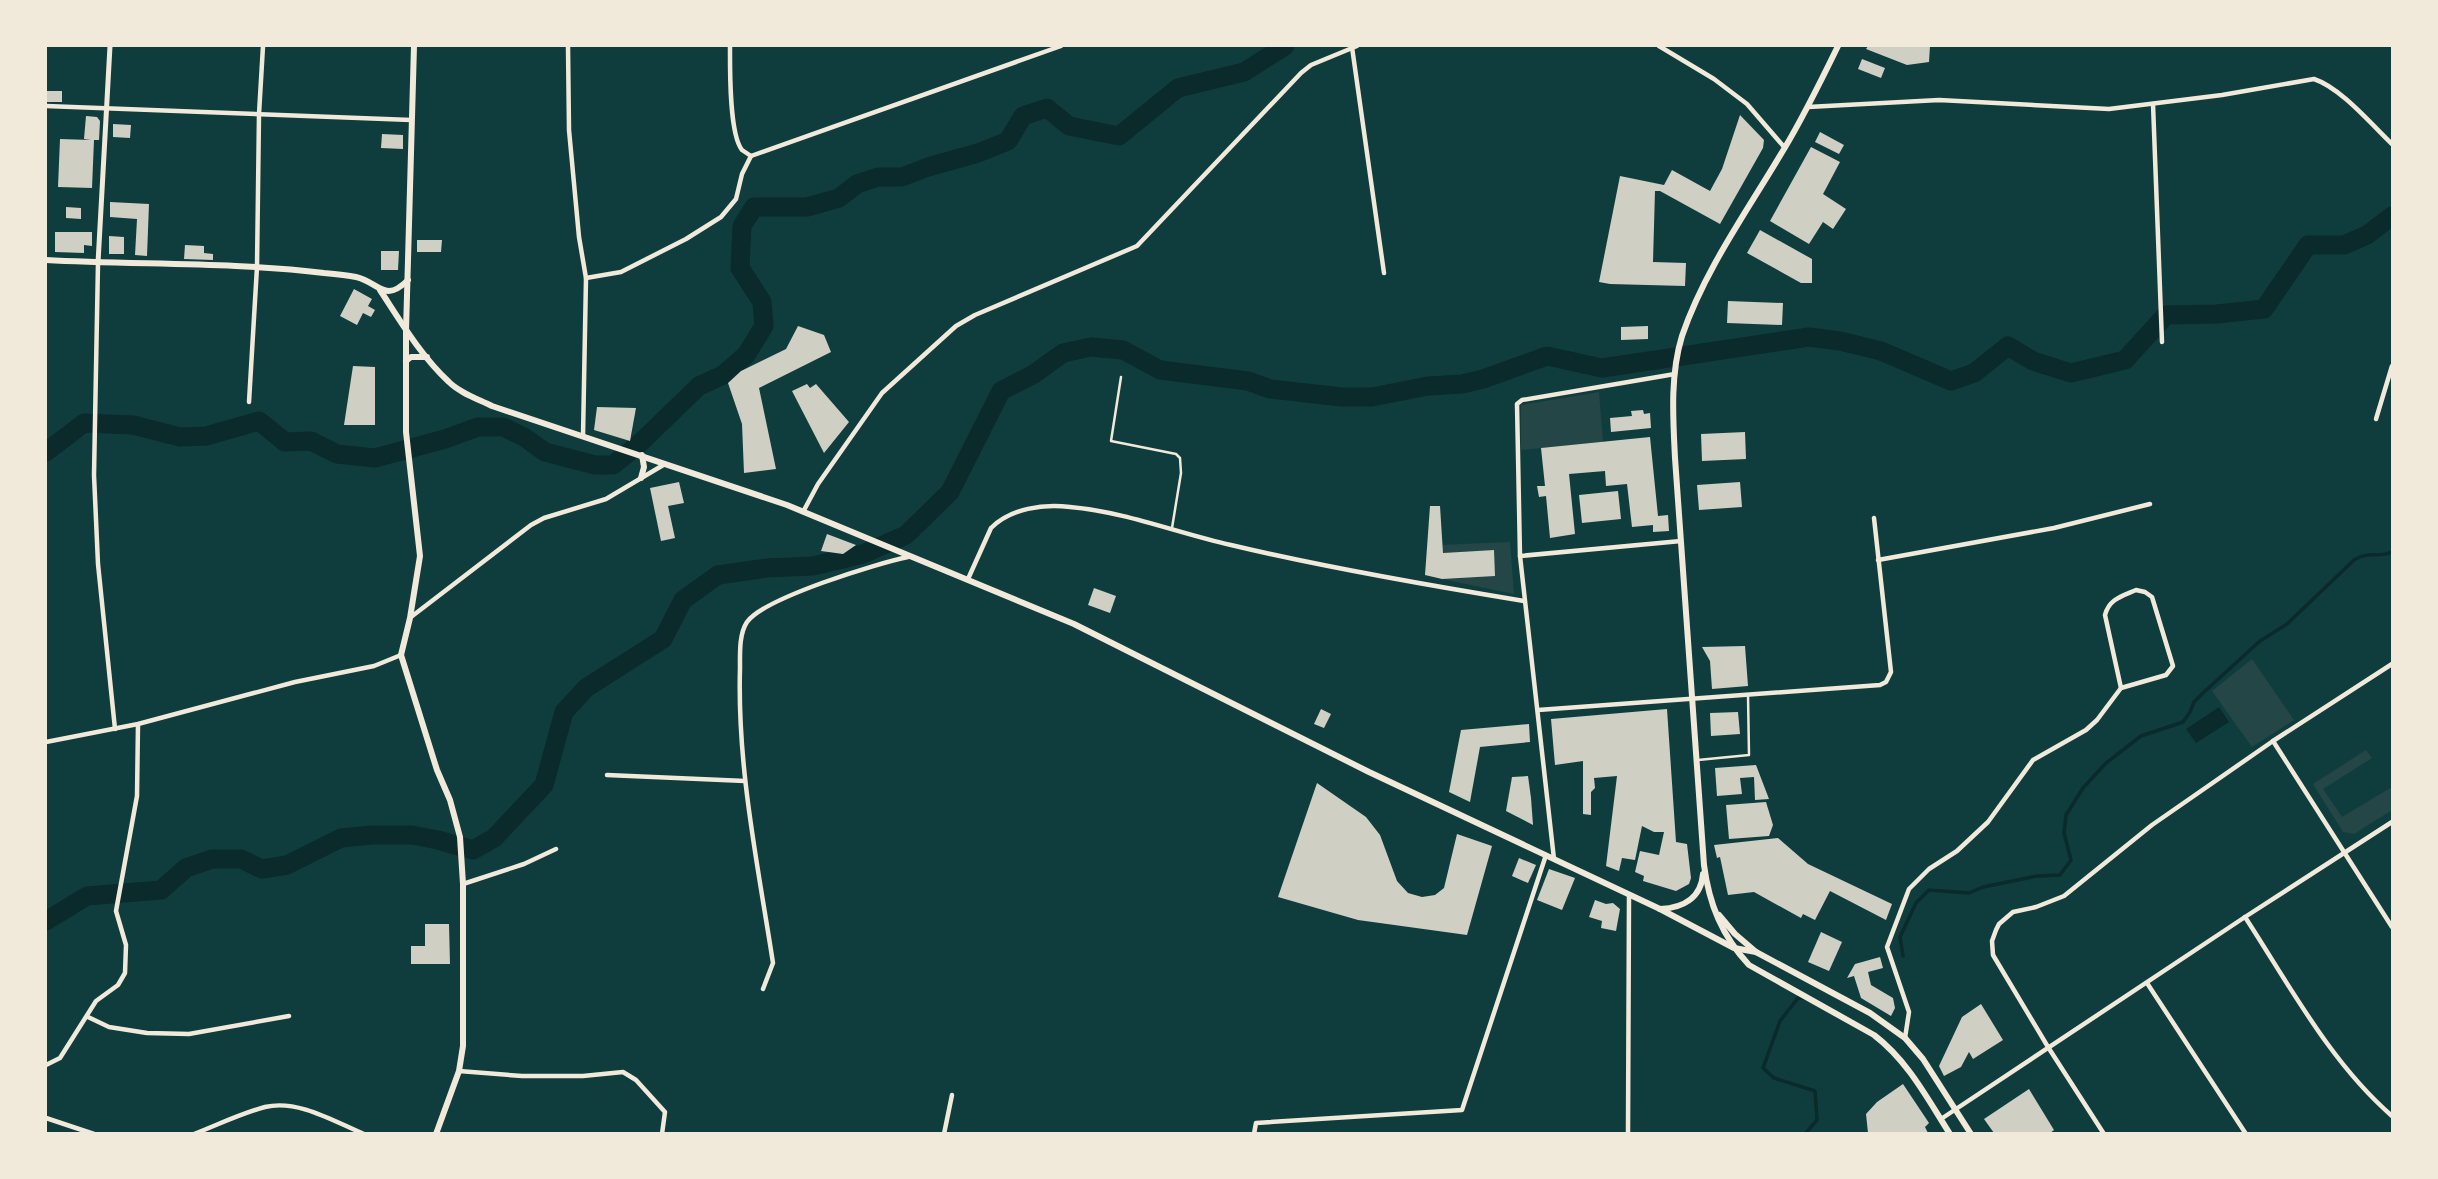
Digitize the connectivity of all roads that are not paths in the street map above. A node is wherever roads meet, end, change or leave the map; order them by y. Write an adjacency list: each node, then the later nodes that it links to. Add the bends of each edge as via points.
1 (110, 46): 13 (street)
2 (263, 46): 14 (street)
3 (414, 46): 15 (main road)
4 (568, 46): 23 (street, via 569,130)
5 (730, 46): 18 (street, via 738,142)
6 (1061, 46): 18 (street)
7 (1354, 46): 22 (street); 40 (street, via 1301,73 1137,246 956,326 882,394)
8 (1658, 46): 17 (street, via 1747,104)
9 (1838, 46): 12 (main road)
10 (2153, 104): 12 (street, via 2109,109 1939,100); 16 (street, via 2314,79 2338,93); 27 (street)
11 (46, 106): 13 (street)
12 (1808, 107): 17 (main road)
13 (107, 108): 14 (street); 20 (street)
14 (259, 114): 15 (street); 21 (street)
15 (411, 120): 24 (main road)
16 (2392, 144)
17 (1785, 148): 31 (main road, via 1714,265 1682,337)
18 (751, 156): 23 (street, via 736,199 721,217 621,272)
19 (46, 260): 20 (main road)
20 (99, 262): 21 (main road); 57 (street, via 98,564)
21 (257, 267): 25 (main road, via 359,278); 33 (street)
22 (1384, 273)
23 (586, 278): 35 (street)
24 (408, 280): 25 (main road, via 396,290); 26 (main road)
25 (380, 290): 26 (main road)
26 (406, 331): 28 (main road); 29 (main road)
27 (2162, 342)
28 (427, 357): 29 (main road, via 411,357); 35 (main road, via 450,384 469,396)
29 (406, 362): 49 (main road, via 406,432 420,556)
30 (2392, 366): 34 (street)
31 (1675, 374): 43 (main road, via 1673,419); 45 (street, via 1517,404)
32 (1121, 377): 42 (lane, via 1111,441 1180,458)
33 (249, 402)
34 (2376, 419)
35 (583, 436): 36 (main road)
36 (640, 454): 37 (main road); 38 (main road)
37 (666, 464): 38 (street); 40 (main road)
38 (641, 478): 49 (street, via 606,499 531,525)
39 (2150, 503): 46 (street, via 2054,528)
40 (803, 512): 44 (main road)
41 (1874, 518): 46 (street)
42 (1172, 528): 47 (street, via 1070,507 1023,510 991,528); 48 (street, via 1229,545)
43 (1681, 541): 45 (street); 54 (main road)
44 (913, 556): 47 (main road); 62 (street, via 882,562 781,600 747,622 741,640 738,711)
45 (1520, 556): 48 (street)
46 (1878, 560): 53 (street, via 1891,672 1886,682)
47 (968, 579): 66 (main road, via 1074,624)
48 (1524, 601): 55 (street)
49 (410, 618): 50 (main road)
50 (401, 655): 56 (street, via 374,666); 69 (main road, via 450,800 460,837)
51 (2392, 664): 58 (street)
52 (2121, 688): 52 (street, via 2105,615 2115,599 2136,590 2152,597 2173,666 2166,676); 81 (street, via 2085,730 2033,760 1988,822 1909,889 1887,947 1909,1012)
53 (1748, 694): 54 (street); 60 (lane, via 1749,755)
54 (1694, 700): 55 (street); 60 (main road)
55 (1538, 710): 67 (street)
56 (138, 724): 57 (street); 80 (street, via 137,796 116,911 126,945 125,973 118,985 96,1001)
57 (115, 729): 59 (street)
58 (2273, 741): 65 (street); 82 (street, via 2152,825 2064,896 2012,912 1999,924 1992,941 1993,955)
59 (46, 742)
60 (1698, 760): 68 (main road)
61 (607, 775): 62 (street)
62 (745, 781): 78 (street, via 773,963)
63 (2392, 822): 65 (street)
64 (556, 849): 69 (street)
65 (2343, 853): 73 (street); 74 (street)
66 (1546, 855): 67 (main road); 96 (street, via 1462,1110 1256,1123)
67 (1554, 859): 70 (main road)
68 (1704, 865): 71 (main road, via 1703,879 1687,903); 72 (main road)
69 (463, 884): 84 (main road, via 464,1016)
70 (1629, 895): 71 (main road); 97 (street)
71 (1660, 909): 75 (main road)
72 (1713, 909): 75 (main road); 76 (main road)
73 (2245, 917): 77 (street); 87 (street, via 2356,1082)
74 (2392, 927)
75 (1734, 948): 76 (main road); 89 (main road, via 1749,965 1893,1049)
76 (1756, 952): 81 (main road, via 1870,1013)
77 (2147, 983): 82 (street); 101 (street)
78 (763, 989)
79 (289, 1016): 80 (street, via 189,1034 109,1027)
80 (88, 1017): 83 (street, via 60,1058)
81 (1905, 1038): 86 (main road)
82 (2048, 1047): 86 (street); 100 (street)
83 (46, 1065)
84 (459, 1071): 93 (main road); 94 (street, via 522,1076 623,1072 665,1112)
85 (953, 1096): 95 (street)
86 (1955, 1110): 89 (street); 99 (main road)
87 (2392, 1116)
88 (46, 1118): 90 (street)
89 (1941, 1119): 98 (main road)
90 (94, 1133)
91 (194, 1133): 92 (street, via 267,1107 286,1106)
92 (364, 1133)
93 (436, 1133)
94 (662, 1133)
95 (944, 1133)
96 (1254, 1133)
97 (1628, 1133)
98 (1950, 1133)
99 (1971, 1133)
100 (2104, 1133)
101 (2246, 1133)

